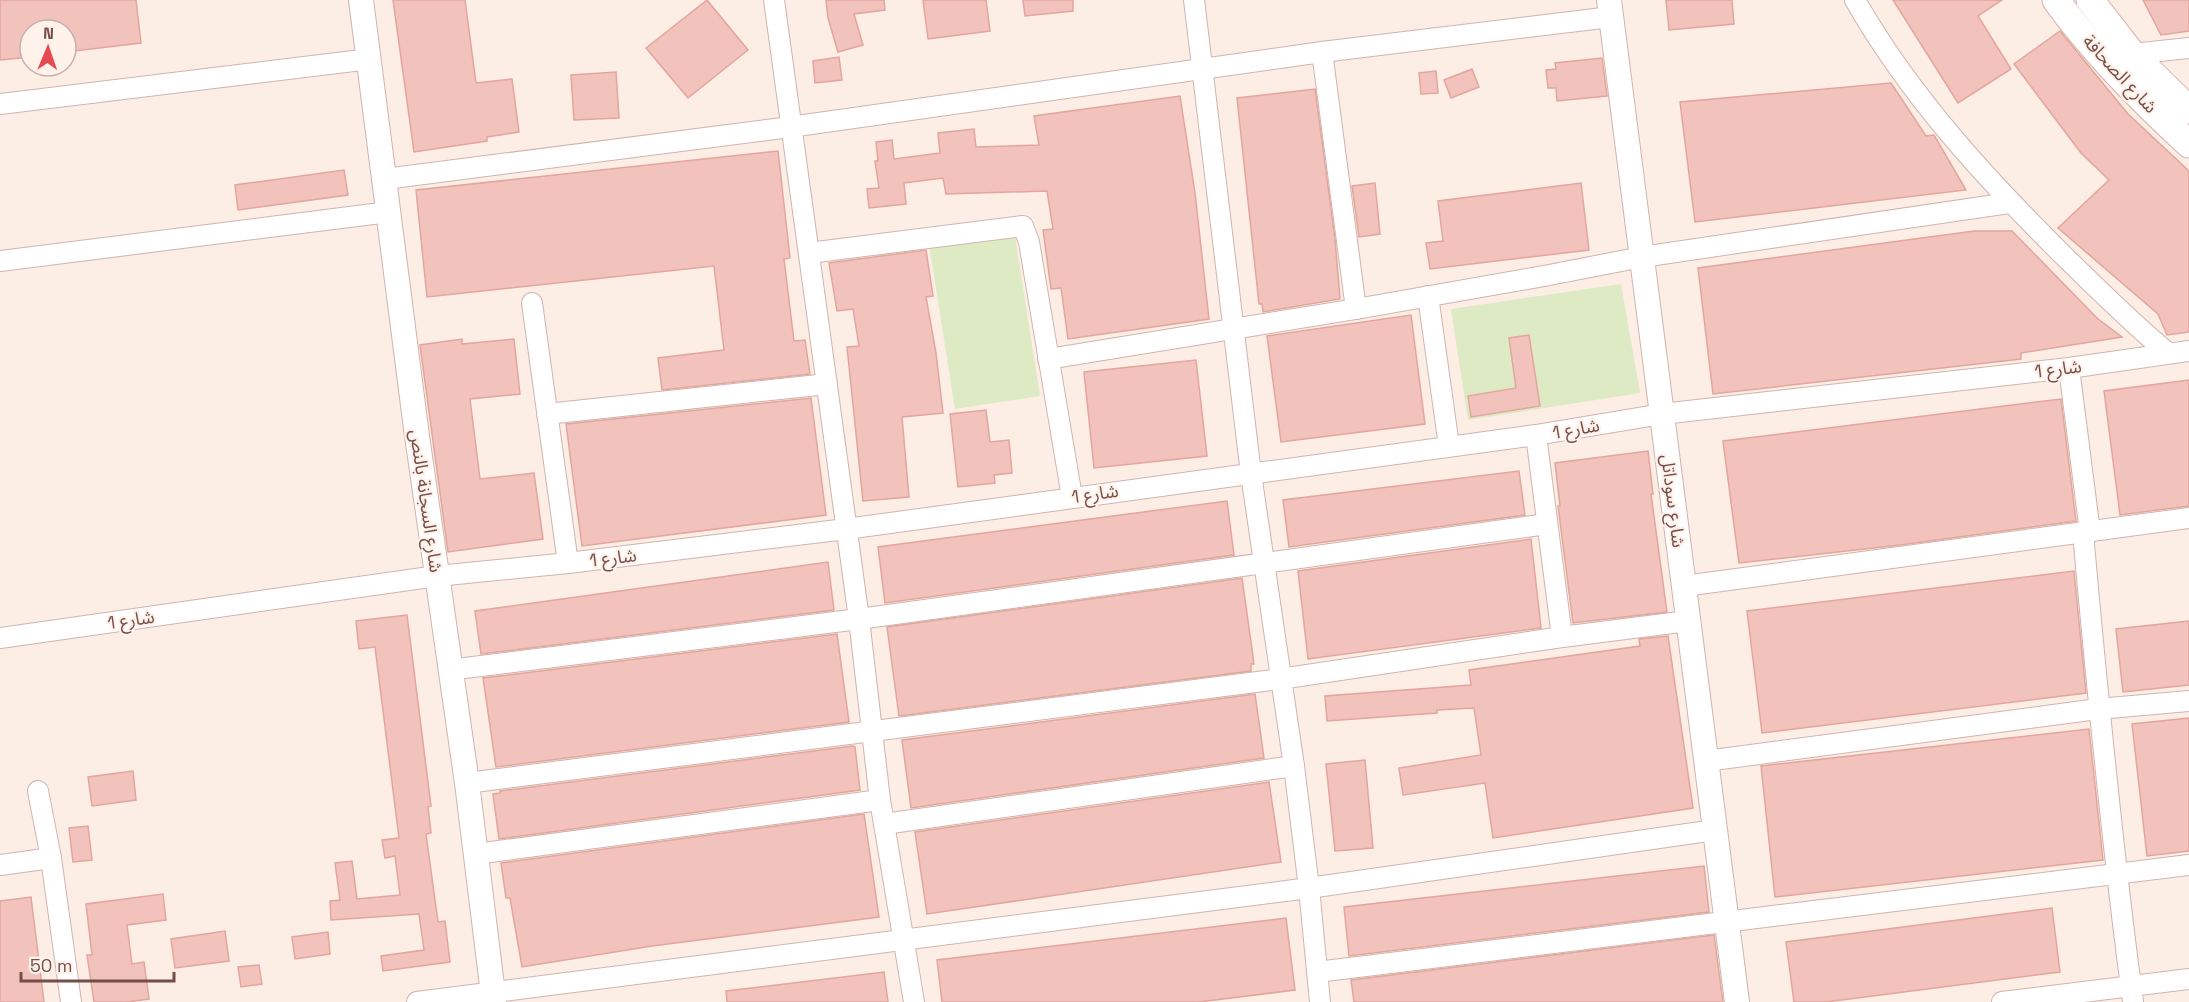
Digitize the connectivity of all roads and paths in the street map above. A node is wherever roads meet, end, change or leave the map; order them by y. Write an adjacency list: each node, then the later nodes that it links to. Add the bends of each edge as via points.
1 (362, 0): 11 (street, شارع السجانة بالنص)
2 (774, 0): 15 (street)
3 (1194, 0): 12 (street)
4 (1855, 0): 18 (street, via 1910,86)
5 (2056, 0): 16 (main road, شارع الصحافة, via 2145,104)
6 (2090, 0): 10 (main road, شارع الصحافة)
7 (1610, 8): 9 (street); 21 (street, شارع سوداتل)
8 (2189, 48): 10 (street)
9 (1322, 52): 12 (street); 25 (street)
10 (2132, 54): 14 (main road, شارع الصحافة)
11 (370, 59): 13 (street); 17 (street, شارع السجانة بالنص)
12 (1202, 68): 15 (street); 26 (street)
13 (0, 104)
14 (2189, 110)
15 (790, 127): 17 (street); 20 (street)
16 (2189, 144)
17 (385, 179): 19 (street, شارع السجانة بالنص)
18 (2009, 203): 21 (street); 28 (street, via 2128,320)
19 (389, 212): 22 (street); 44 (street, شارع السجانة بالنص)
20 (809, 253): 29 (street, via 1023,226); 31 (street)
21 (1642, 257): 23 (street); 33 (street, شارع سوداتل)
22 (0, 261)
23 (1428, 296): 25 (street); 35 (street)
24 (532, 303): 32 (street)
25 (1356, 309): 26 (street)
26 (1235, 330): 29 (street); 36 (street)
27 (2189, 351): 28 (street, شارع 1)
28 (2168, 353): 30 (street, شارع 1)
29 (1048, 359): 37 (street)
30 (2069, 368): 33 (street, شارع 1); 41 (street)
31 (827, 384): 32 (street); 40 (street)
32 (547, 414): 42 (street)
33 (1662, 414): 34 (street, شارع 1); 45 (street, شارع سوداتل)
34 (1536, 435): 35 (street, شارع 1); 39 (street)
35 (1449, 446): 36 (street, شارع 1)
36 (1251, 474): 37 (street, شارع 1); 43 (street)
37 (1072, 497): 40 (street, شارع 1)
38 (2189, 518): 41 (street)
39 (1547, 524): 43 (street); 48 (street)
40 (846, 529): 42 (street, شارع 1); 46 (street)
41 (2087, 532): 45 (street); 53 (street)
42 (568, 563): 44 (street, شارع 1)
43 (1264, 564): 46 (street); 51 (street)
44 (437, 576): 49 (street, شارع 1); 50 (street, شارع السجانة بالنص)
45 (1684, 586): 47 (street, شارع سوداتل)
46 (859, 619): 50 (street); 54 (street)
47 (1688, 621): 48 (street); 55 (street, شارع سوداتل)
48 (1562, 637): 51 (street)
49 (0, 638)
50 (449, 670): 57 (street, شارع السجانة بالنص)
51 (1280, 679): 54 (street); 56 (street)
52 (2189, 701): 53 (street)
53 (2098, 709): 55 (street); 66 (street)
54 (871, 732): 57 (street); 59 (street)
55 (1706, 761): 61 (street, شارع سوداتل)
56 (1294, 766): 60 (street); 67 (street)
57 (467, 783): 62 (street, شارع السجانة بالنص)
58 (38, 791): 63 (street)
59 (880, 800): 60 (street); 62 (street)
60 (884, 824): 69 (street)
61 (1715, 830): 67 (street); 68 (street, شارع سوداتل)
62 (476, 854): 73 (street, شارع السجانة بالنص)
63 (51, 858): 65 (street); 75 (street)
64 (2189, 865): 66 (street)
65 (0, 866)
66 (2116, 875): 68 (street); 72 (street)
67 (1309, 888): 69 (street); 70 (street)
68 (1727, 922): 70 (street); 78 (street, شارع سوداتل)
69 (903, 940): 73 (street); 77 (street)
70 (1317, 972): 74 (street)
71 (2189, 979): 72 (street)
72 (2132, 994): 79 (street)
73 (493, 997): 76 (street)
74 (1313, 1001)
75 (71, 1002)
76 (417, 1002)
77 (914, 1002)
78 (1737, 1002)
79 (2002, 1002)

